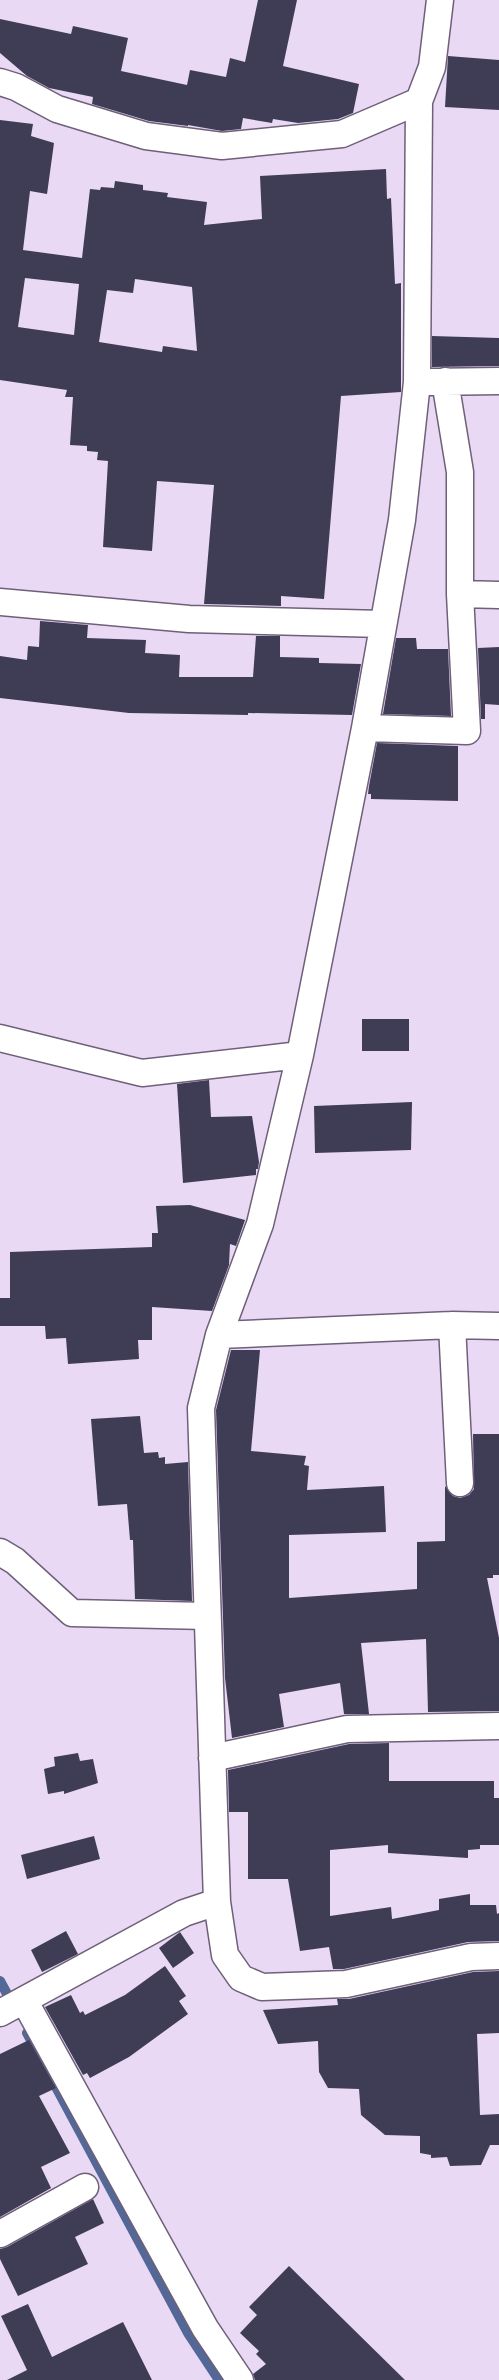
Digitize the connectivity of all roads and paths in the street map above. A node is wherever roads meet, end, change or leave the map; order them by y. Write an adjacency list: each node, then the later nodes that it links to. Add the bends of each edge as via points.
1 (440, 0): 3 (street, via 432,67)
2 (0, 82): 3 (street, via 16,86 57,109 146,136 222,146 342,134)
3 (419, 101): 6 (street)
4 (445, 381): 5 (street); 6 (street); 7 (street, via 460,472)
5 (499, 381)
6 (417, 382): 10 (street, via 402,520)
7 (460, 594): 8 (street); 11 (street, via 467,731)
8 (499, 595)
9 (0, 602): 10 (street, via 189,619)
10 (383, 624): 11 (street)
11 (364, 728): 13 (street)
12 (0, 1038): 13 (street, via 142,1073)
13 (300, 1055): 16 (street, via 260,1224)
14 (452, 1325): 15 (street); 16 (street); 17 (street)
15 (499, 1326)
16 (220, 1335): 19 (street, via 201,1408)
17 (460, 1483)
18 (0, 1552): 19 (street, via 15,1561 72,1613)
19 (207, 1616): 21 (street)
20 (499, 1726): 21 (street, via 347,1729)
21 (212, 1758): 22 (street)
22 (217, 1902): 23 (street, via 225,1955 241,1978 262,1987 346,1984 471,1957); 24 (street, via 184,1913)
23 (499, 1956)
24 (13, 2006): 27 (street, via 205,2328)
25 (85, 2187): 26 (street)
26 (0, 2234)
27 (240, 2380)

